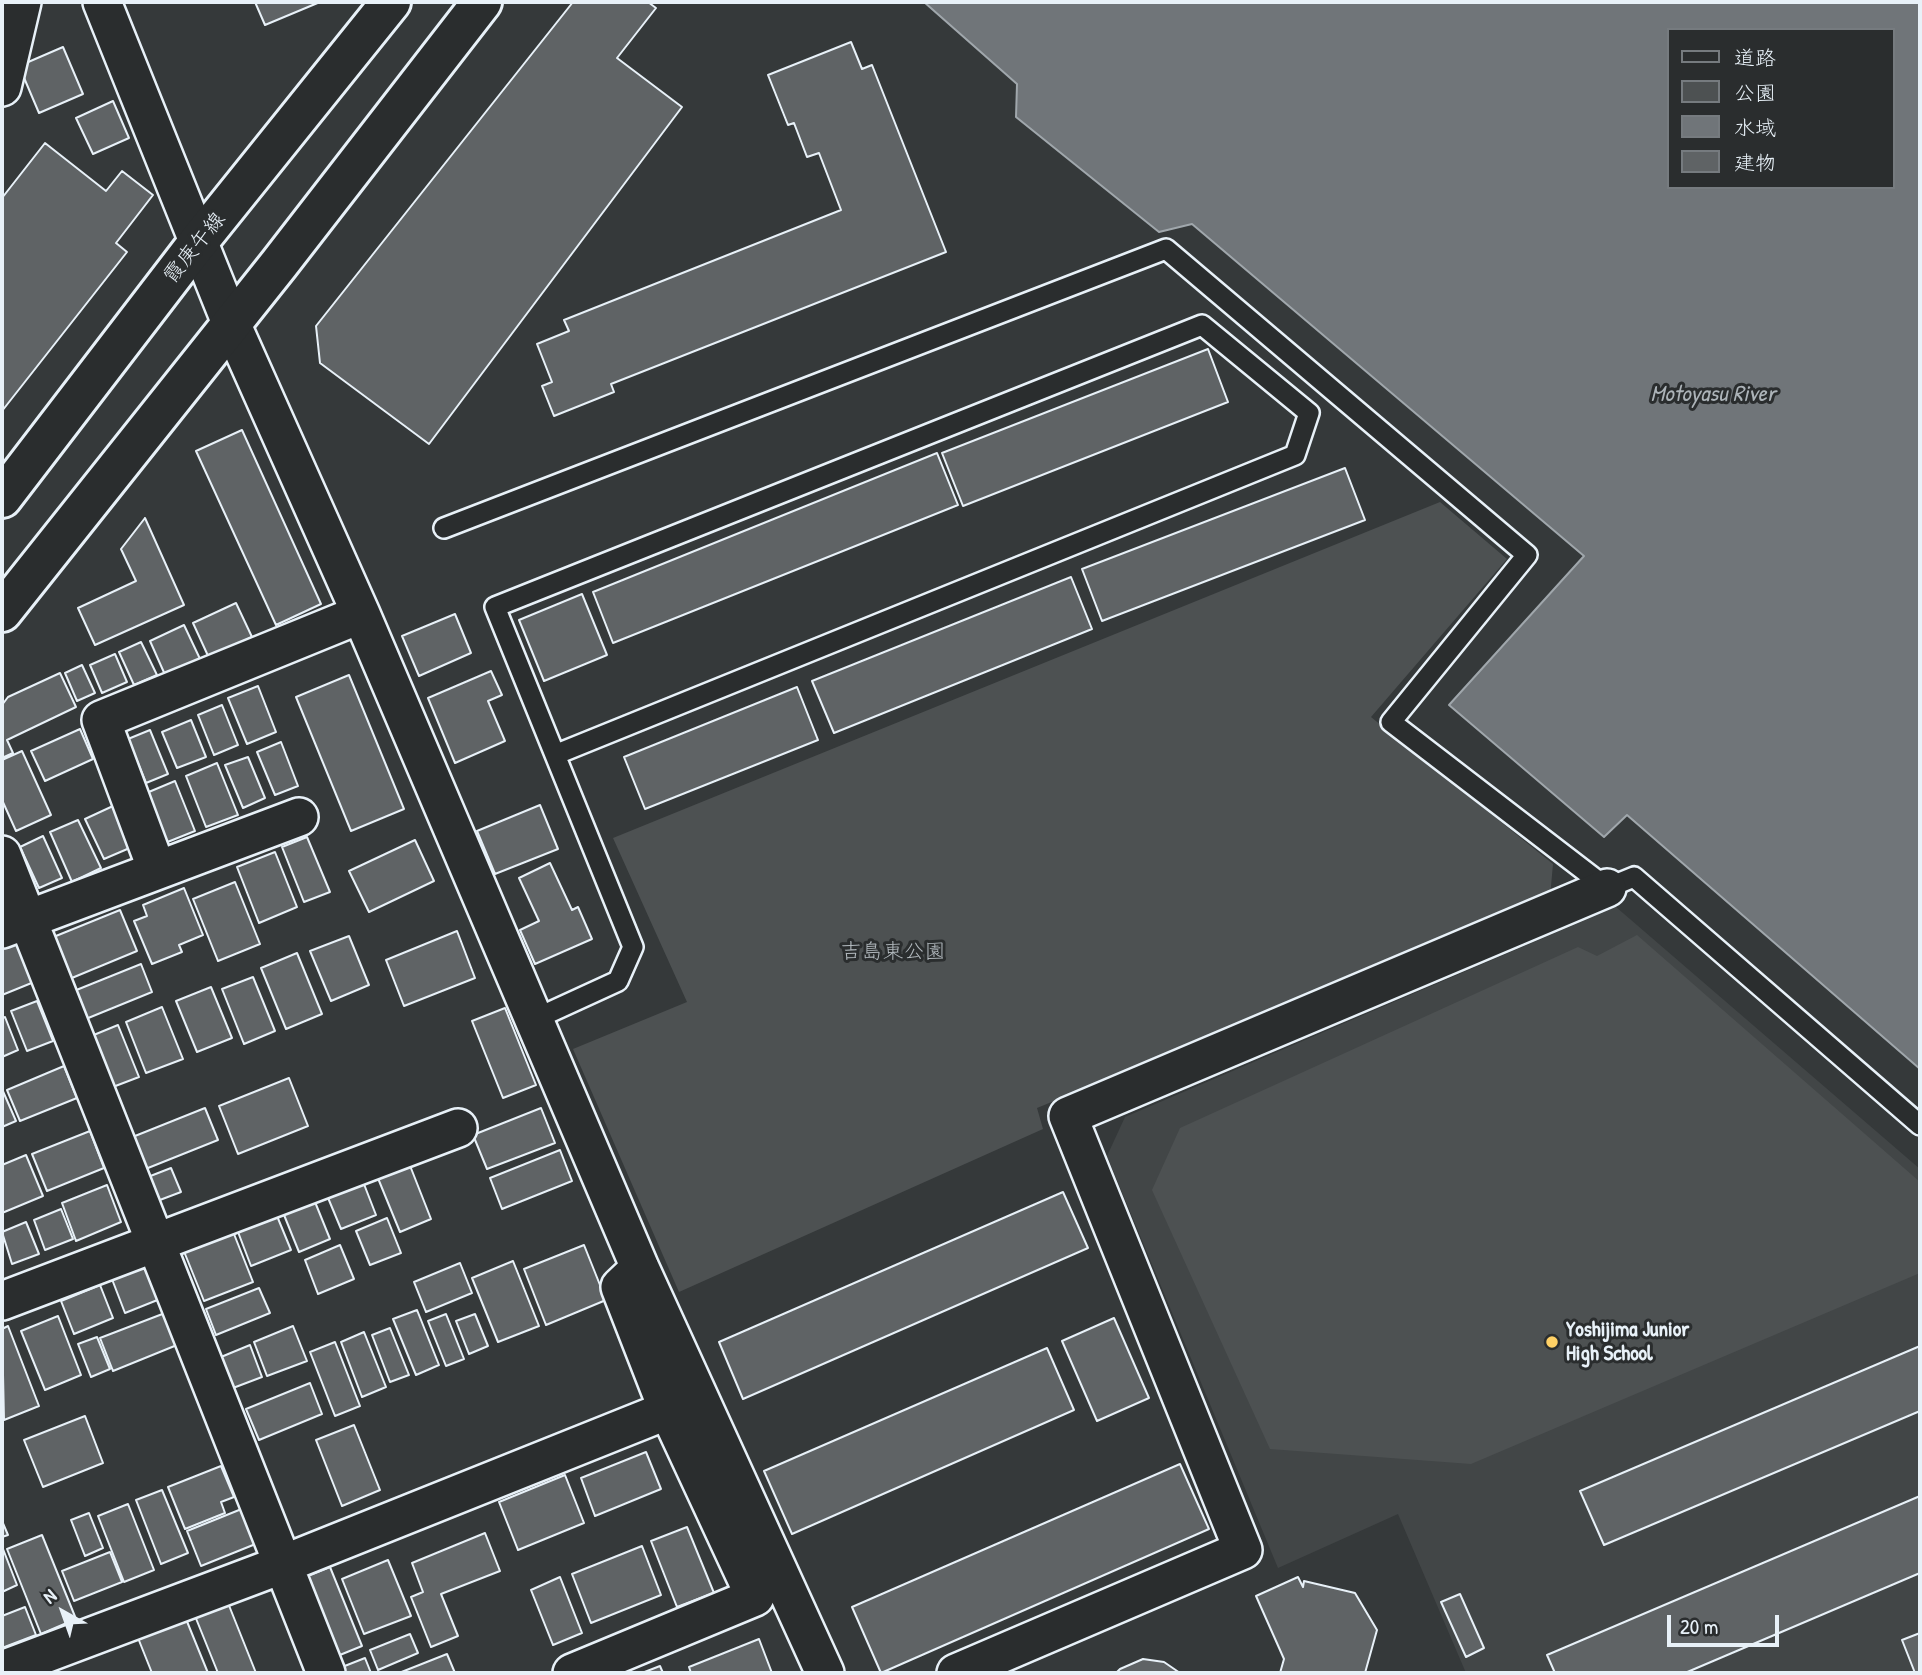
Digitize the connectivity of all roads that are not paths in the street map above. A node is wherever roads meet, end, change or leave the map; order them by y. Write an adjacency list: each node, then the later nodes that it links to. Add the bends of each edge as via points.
1 (22, 2): 5 (street)
2 (102, 2): 6 (street)
3 (391, 2): 6 (street, 霞庚午線)
4 (482, 2): 7 (street)
5 (2, 87)
6 (199, 241): 7 (street); 8 (street, 霞庚午線)
7 (231, 323): 10 (street); 11 (street)
8 (2, 498)
9 (444, 528): 16 (lane, via 1166,249 1527,555 1391,722)
10 (2, 612)
11 (361, 614): 15 (street, via 101,720); 18 (street)
12 (557, 754): 12 (lane, via 1296,455 1309,413 1202,325 495,607); 18 (lane, via 633,947 618,981)
13 (299, 817): 15 (street)
14 (2, 855): 17 (street)
15 (157, 870): 17 (street)
16 (1607, 888): 19 (lane, via 1634,877); 30 (street, via 1068,1116 1243,1550)
17 (14, 924): 21 (street)
18 (533, 1020): 22 (street)
19 (1920, 1125)
20 (458, 1128): 21 (street)
21 (154, 1243): 23 (street); 25 (street)
22 (640, 1268): 24 (street, via 620,1287); 29 (street)
23 (2, 1301)
24 (668, 1409): 25 (street); 28 (street, via 755,1597)
25 (281, 1566): 26 (street); 27 (street)
26 (2, 1670)
27 (326, 1673)
28 (572, 1673)
29 (825, 1673)
30 (956, 1673)

